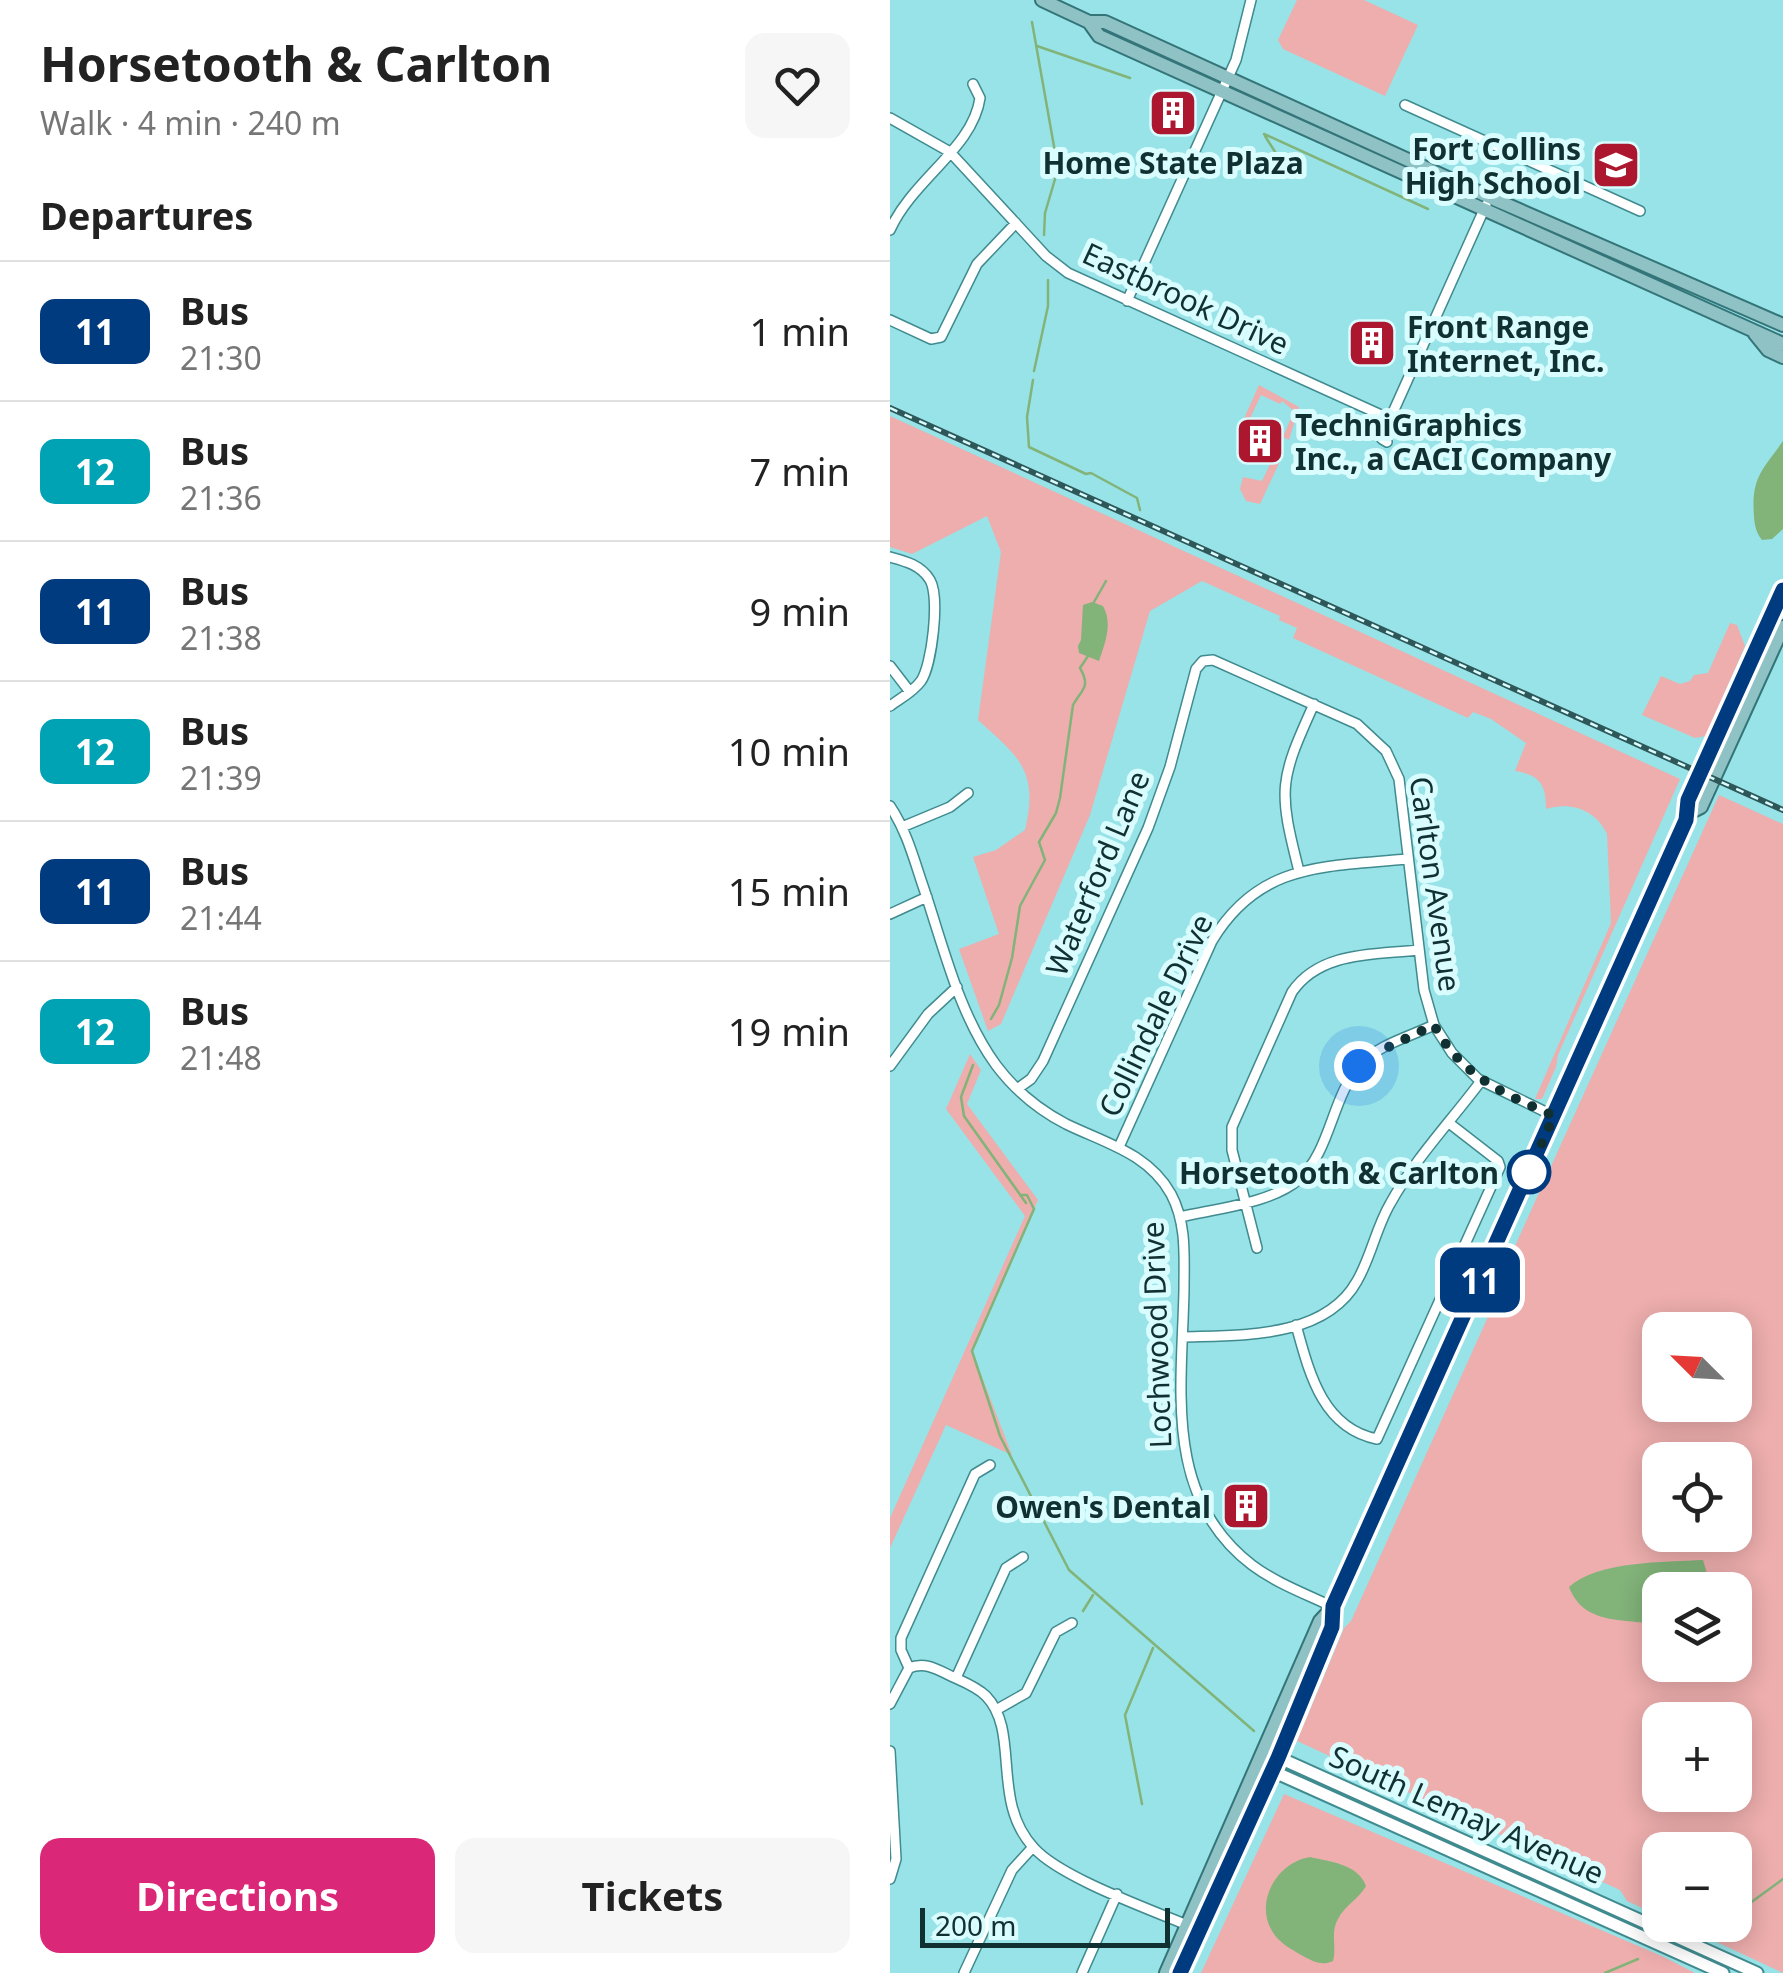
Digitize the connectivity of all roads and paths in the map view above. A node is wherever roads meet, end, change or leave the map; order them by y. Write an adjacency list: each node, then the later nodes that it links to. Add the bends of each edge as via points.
1 (1042, 0): 3 (main road)
2 (1250, 0): 4 (street)
3 (1089, 22): 4 (main road, via 1105,22); 6 (main road, via 1098,36)
4 (1228, 78): 6 (street); 10 (main road)
5 (973, 84): 9 (street, via 980,98 976,116)
6 (1221, 91): 10 (main road); 14 (street)
7 (1405, 105): 11 (street)
8 (890, 118): 9 (street, Eastbrook Drive)
9 (950, 152): 12 (street, Eastbrook Drive); 13 (street, via 911,192)
10 (1487, 203): 16 (main road); 17 (main road); 20 (street)
11 (1640, 211)
12 (1016, 223): 14 (street, Eastbrook Drive, via 1056,265); 15 (street, via 977,264 941,337 931,339)
13 (890, 230)
14 (1128, 300): 20 (street, Eastbrook Drive)
15 (890, 320)
16 (1783, 325)
17 (1750, 328): 18 (main road); 19 (main road)
18 (1783, 344)
19 (1783, 357)
20 (1390, 419): 21 (street, via 1382,439)
21 (1387, 442)
22 (890, 556): 27 (street, via 919,568 934,590 928,665)
23 (1783, 589): 32 (main road, via 1688,800)
24 (1783, 627): 32 (main road, via 1701,806)
25 (1198, 665): 28 (street, Carlton Avenue, via 1214,660); 43 (street, Waterford Lane, via 1148,828 1043,1062)
26 (890, 666): 27 (street)
27 (910, 692): 29 (street)
28 (1314, 704): 34 (street, Carlton Avenue, via 1356,724 1386,751 1399,779); 35 (street, via 1284,780)
29 (890, 706)
30 (968, 793): 33 (street)
31 (890, 806): 33 (street, Lochwood Drive)
32 (1689, 812): 44 (main road)
33 (902, 826): 36 (street, Lochwood Drive)
34 (1407, 859): 35 (street, Collindale Drive); 38 (street, Carlton Avenue)
35 (1299, 871): 46 (street, Collindale Drive, via 1259,889 1221,927)
36 (927, 897): 37 (street); 39 (street, Lochwood Drive)
37 (890, 914)
38 (1418, 950): 40 (street, Carlton Avenue); 47 (street, via 1335,960 1297,984 1232,1127)
39 (957, 987): 41 (street); 43 (street, Lochwood Drive, via 988,1054)
40 (1434, 1025): 42 (street, Carlton Avenue, via 1452,1054); 47 (street, via 1365,1060 1304,1174 1276,1194)
41 (890, 1066)
42 (1482, 1081): 44 (street, Carlton Avenue); 45 (street)
43 (1017, 1089): 46 (street, Lochwood Drive, via 1065,1124)
44 (1554, 1116): 54 (main road)
45 (1449, 1124): 50 (street, via 1392,1200 1351,1290 1318,1318); 50 (street, via 1500,1167 1378,1439 1343,1422 1322,1400)
46 (1119, 1147): 48 (street, Lochwood Drive, via 1162,1180)
47 (1245, 1202): 48 (street); 49 (street)
48 (1180, 1218): 51 (street, Lochwood Drive)
49 (1257, 1248)
50 (1296, 1325): 51 (street)
51 (1183, 1337): 54 (street, Lochwood Drive, via 1184,1447 1201,1504 1253,1566)
52 (990, 1464): 56 (street, via 975,1474 901,1638)
53 (1023, 1557): 57 (street, via 1006,1568)
54 (1333, 1606): 61 (main road, via 1320,1621)
55 (1072, 1622): 59 (street, via 1056,1632 1026,1693)
56 (910, 1668): 57 (street, via 930,1666); 58 (street)
57 (956, 1678): 59 (street, via 980,1690)
58 (890, 1704)
59 (996, 1710): 62 (street, via 1008,1798)
60 (890, 1751): 63 (street, via 896,1858)
61 (1268, 1761): 65 (main road); 70 (main road, South Lemay Avenue); 71 (main road, South Lemay Avenue)
62 (1033, 1847): 64 (street); 66 (street, via 1012,1870)
63 (890, 1880)
64 (1118, 1894): 65 (street); 67 (street)
65 (1193, 1928): 68 (main road); 69 (main road)
66 (964, 1973)
67 (1082, 1973)
68 (1166, 1973)
69 (1180, 1973)
70 (1723, 1973)
71 (1757, 1973)

